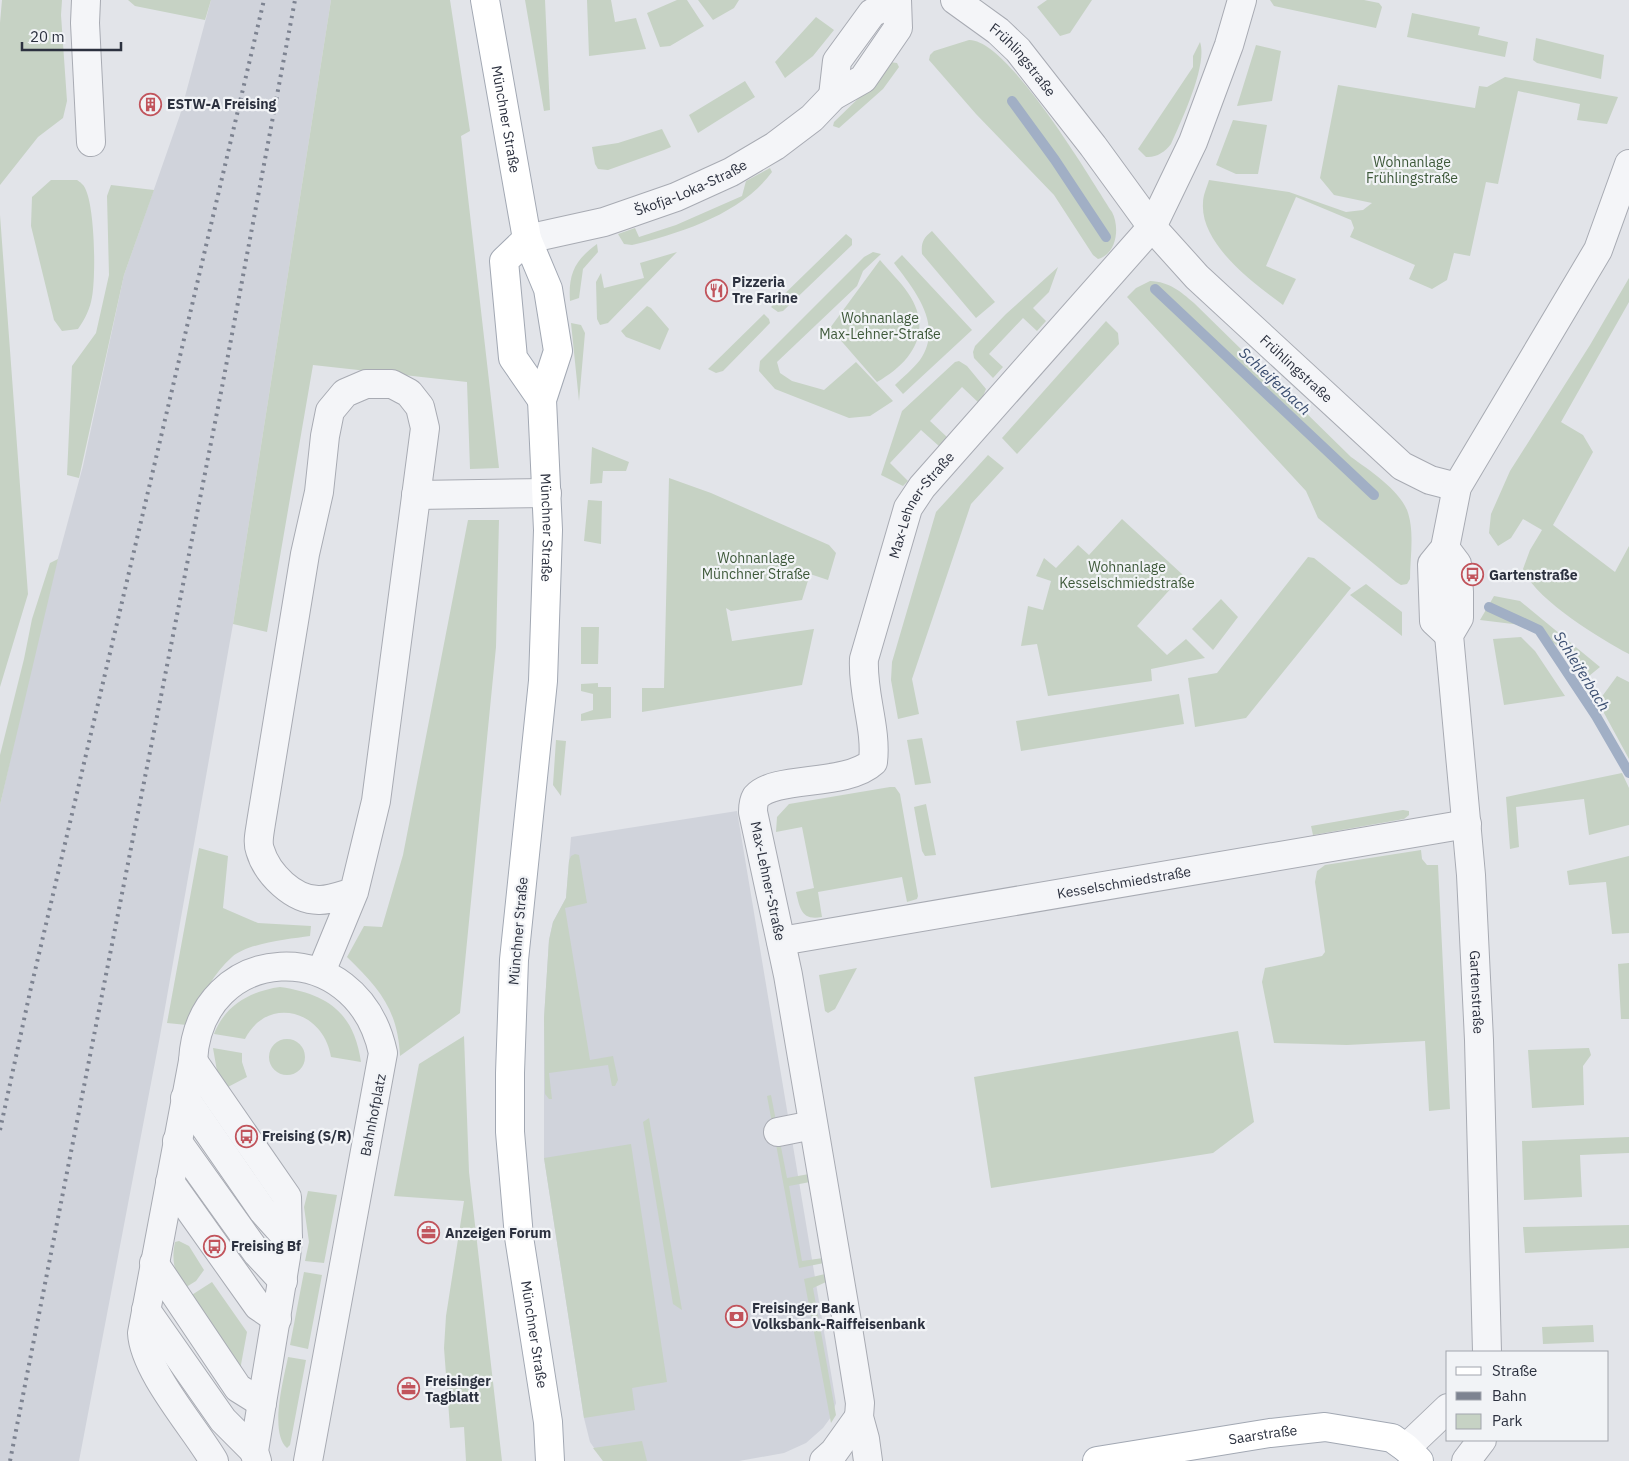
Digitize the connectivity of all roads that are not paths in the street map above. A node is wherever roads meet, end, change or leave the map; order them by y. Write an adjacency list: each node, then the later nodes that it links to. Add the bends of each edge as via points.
1 (86, 0): 6 (street)
2 (485, 0): 9 (main road, Münchner Straße)
3 (954, 0): 8 (street, Frühlingstraße, via 998,31 1018,50)
4 (1242, 0): 8 (street, via 1232,38 1193,142)
5 (897, 1): 9 (street, Škofja-Loka-Straße, via 872,13 837,61 833,96 812,118 775,146 676,197 604,222)
6 (91, 142)
7 (1629, 164): 11 (street, Gartenstraße, via 1598,250)
8 (1152, 227): 11 (street, Frühlingstraße, via 1197,277 1402,466 1430,480); 16 (street, Max-Lehner-Straße, via 922,487 908,508 864,659 873,762 858,773 772,788 756,798 753,812)
9 (528, 239): 10 (main road, Münchner Straße, via 548,289 558,351); 10 (main road, via 504,261 513,358)
10 (542, 400): 12 (main road, Münchner Straße)
11 (1457, 487): 14 (street, Gartenstraße, via 1445,548 1457,564 1459,618 1449,635)
12 (547, 493): 13 (street); 38 (main road, Münchner Straße, via 543,681 514,960 510,1132 519,1237 548,1422)
13 (416, 495): 15 (street, via 376,801); 15 (street, via 425,428 420,408 409,393 392,384 366,384 345,393 330,411 325,436 319,492 305,554 288,669 272,747 259,849 267,866 287,888 304,898 321,900)
14 (1467, 824): 16 (street, Kesselschmiedstraße); 29 (street, Gartenstraße, via 1479,1040)
15 (354, 892): 17 (street)
16 (781, 941): 20 (street, Max-Lehner-Straße)
17 (321, 972): 18 (street, Bahnhofplatz, via 312,968 278,965 247,976 227,988 210,1005 196,1037); 37 (street, Bahnhofplatz, via 338,980 366,1009 379,1034 383,1053)
18 (193, 1061): 19 (street, Bahnhofplatz); 24 (street, via 287,1197)
19 (185, 1098): 22 (street, Bahnhofplatz); 24 (street, via 263,1211)
20 (813, 1125): 21 (street); 32 (street, Max-Lehner-Straße, via 850,1339 860,1403)
21 (778, 1132)
22 (178, 1141): 23 (street, Bahnhofplatz); 26 (street, via 257,1253)
23 (170, 1182): 25 (street, Bahnhofplatz); 28 (street, via 258,1306)
24 (288, 1239): 26 (street)
25 (154, 1263): 27 (street, Bahnhofplatz); 30 (street, via 238,1388)
26 (283, 1280): 28 (street)
27 (146, 1310): 35 (street, via 223,1420); 36 (street, Bahnhofplatz, via 143,1347 159,1379)
28 (276, 1319): 30 (street)
29 (1487, 1351)
30 (262, 1403): 35 (street)
31 (1446, 1411): 34 (street)
32 (859, 1417): 39 (street); 40 (street, Max-Lehner-Straße)
33 (1481, 1441): 42 (street)
34 (1413, 1454): 41 (main road, Saarstraße, via 1392,1438 1325,1427)
35 (256, 1456)
36 (214, 1461)
37 (308, 1461)
38 (550, 1461)
39 (824, 1461)
40 (868, 1461)
41 (1097, 1461)
42 (1466, 1461)

